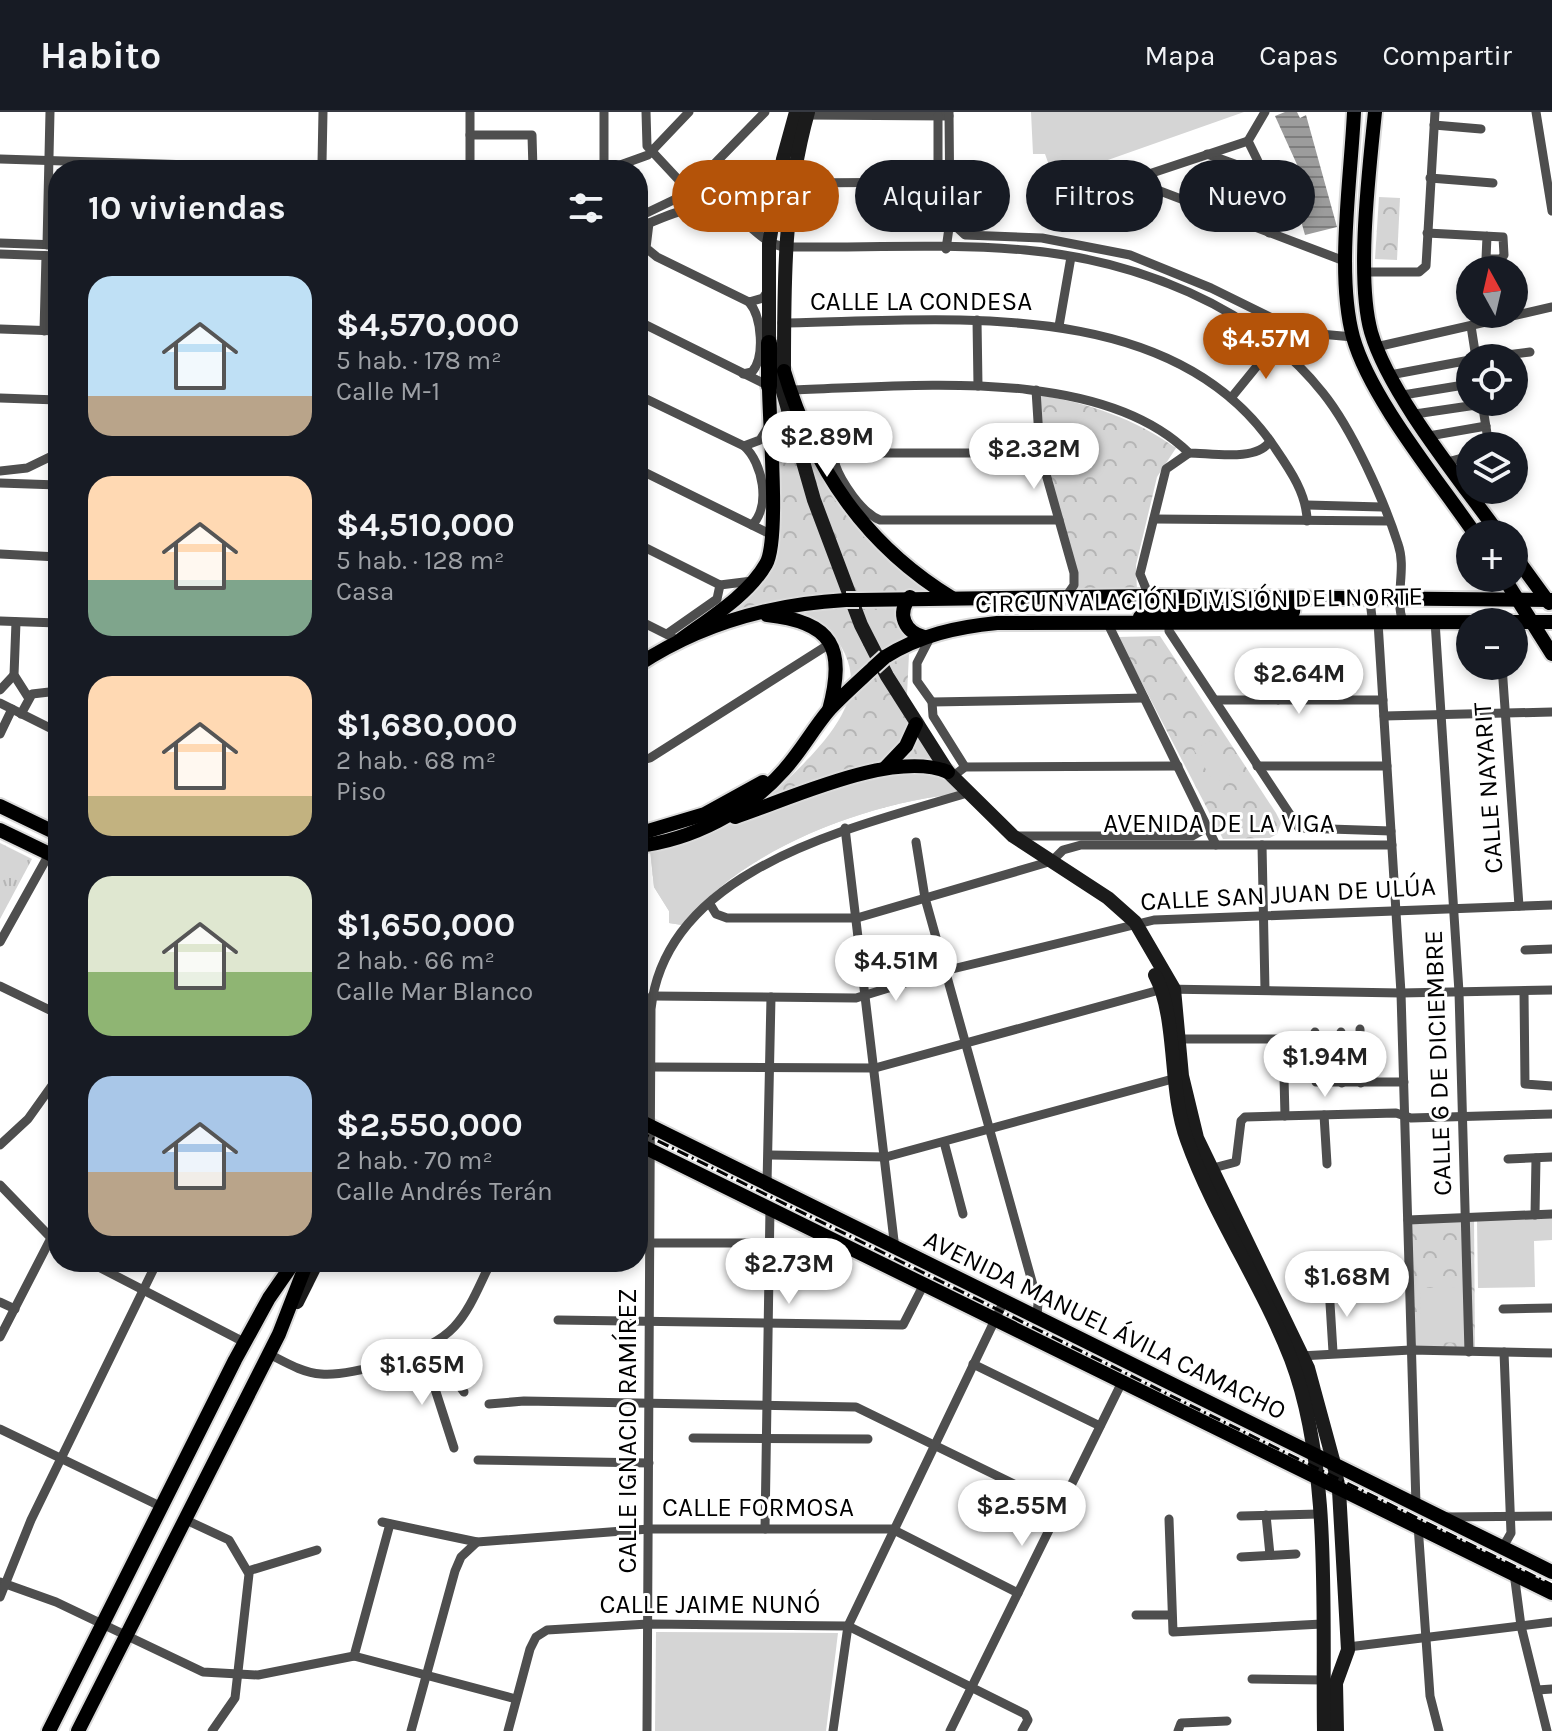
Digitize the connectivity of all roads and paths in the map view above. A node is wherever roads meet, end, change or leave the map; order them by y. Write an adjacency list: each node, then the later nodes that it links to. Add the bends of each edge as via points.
1 (50, 112): 23 (street)
2 (323, 112): 24 (street)
3 (470, 112): 18 (street)
4 (604, 112): 27 (street)
5 (646, 112): 20 (street)
6 (689, 112): 20 (street)
7 (765, 112): 29 (street)
8 (1265, 112): 19 (street)
9 (1354, 112): 61 (main road)
10 (1375, 112): 62 (main road)
11 (1435, 112): 16 (street)
12 (1536, 112): 42 (street)
13 (802, 113): 15 (street); 30 (main road); 55 (main road, via 783,159)
14 (949, 114): 15 (street); 32 (street)
15 (938, 116): 31 (street)
16 (1434, 125): 17 (street); 37 (street)
17 (1481, 129)
18 (470, 135): 25 (street); 26 (street, via 532,135)
19 (1248, 141): 21 (street); 34 (street)
20 (651, 153): 28 (street); 36 (street)
21 (1207, 154): 33 (street); 35 (street)
22 (0, 159): 23 (street)
23 (49, 160)
24 (322, 160)
25 (470, 160)
26 (533, 160)
27 (605, 160)
28 (638, 160)
29 (719, 160)
30 (795, 160)
31 (938, 160)
32 (950, 160)
33 (1224, 160)
34 (1258, 160)
35 (1163, 169)
36 (672, 174)
37 (1430, 178): 38 (street); 52 (street)
38 (1493, 183)
39 (48, 190): 58 (street)
40 (1163, 192): 51 (street)
41 (672, 203): 43 (street)
42 (1552, 211)
43 (648, 213)
44 (672, 215): 45 (street)
45 (649, 223): 46 (street)
46 (648, 227)
47 (758, 232): 55 (street)
48 (780, 232): 55 (main road)
49 (948, 232): 57 (street)
50 (962, 232): 64 (street, via 1042,238 1130,255)
51 (1269, 233): 61 (street)
52 (1427, 233): 53 (street); 62 (street, via 1424,270)
53 (1487, 236)
54 (0, 243): 58 (street)
55 (776, 246): 57 (street); 63 (main road); 72 (main road)
56 (648, 249): 65 (street)
57 (946, 249): 60 (street, via 1026,250)
58 (46, 250): 59 (street); 77 (street)
59 (0, 254)
60 (1071, 257): 68 (street, via 1144,276); 74 (street)
61 (1347, 262): 79 (main road)
62 (1365, 272): 82 (main road)
63 (769, 289): 65 (street, via 763,298); 80 (main road)
64 (1235, 300): 67 (street); 68 (street, via 1237,310)
65 (749, 302): 84 (street, via 759,318 758,362 752,372)
66 (1552, 307): 69 (street)
67 (1251, 308): 71 (street, via 1240,311); 79 (street, via 1304,331)
68 (1228, 313): 71 (street)
69 (1528, 313)
70 (977, 320): 72 (street, CALLE LA CONDESA); 74 (street, CALLE LA CONDESA); 87 (street)
71 (1240, 320): 81 (street)
72 (782, 323): 90 (main road)
73 (648, 326): 84 (street)
74 (1059, 326): 93 (street, CALLE LA CONDESA, via 1169,361)
75 (1462, 328): 82 (street)
76 (0, 329): 77 (street)
77 (44, 331): 78 (street)
78 (48, 331)
79 (1353, 337): 121 (main road, via 1374,385)
80 (769, 343): 86 (highway); 90 (main road)
81 (1275, 344): 93 (street); 118 (street, via 1338,414)
82 (1376, 347): 85 (main road)
83 (1456, 363): 85 (street)
84 (743, 374): 86 (street)
85 (1390, 375): 91 (main road)
86 (769, 386): 99 (main road)
87 (978, 386): 89 (street); 90 (street)
88 (1456, 386): 91 (street)
89 (1036, 390): 106 (street); 107 (street, via 1125,414)
90 (787, 394): 105 (main road); 184 (main road, via 814,500 861,625)
91 (1403, 395): 97 (main road)
92 (0, 398): 94 (street)
93 (1231, 398): 103 (street, CALLE LA CONDESA)
94 (48, 400)
95 (648, 400): 104 (street)
96 (1456, 407): 97 (street)
97 (1415, 414): 102 (main road)
98 (1484, 416): 100 (street)
99 (769, 424): 104 (street, via 760,440); 127 (main road)
100 (1486, 426): 101 (street); 102 (street)
101 (1487, 432)
102 (1429, 436): 111 (main road)
103 (1270, 441): 107 (street, via 1251,453); 117 (street, CALLE LA CONDESA)
104 (744, 446): 126 (street, via 760,468 761,514)
105 (814, 453): 108 (street); 128 (main road)
106 (1040, 453): 108 (street); 120 (street)
107 (1189, 453): 119 (street, via 1166,469)
108 (838, 454): 125 (street, via 840,477 869,514)
109 (48, 458): 112 (street)
110 (1456, 460): 111 (street)
111 (1447, 462): 122 (main road)
112 (36, 463): 113 (street); 116 (street, via 32,476)
113 (0, 471)
114 (648, 474): 126 (street)
115 (0, 483): 116 (street)
116 (45, 485)
117 (1307, 505): 118 (street); 123 (street)
118 (1382, 507): 124 (street)
119 (1154, 519): 123 (street); 135 (street, via 1139,578)
120 (1059, 520): 125 (street); 138 (street, via 1075,581)
121 (1466, 520)
122 (1489, 520)
123 (1307, 521): 124 (street)
124 (1389, 521): 141 (street, via 1401,552)
125 (889, 523): 128 (street, via 878,531)
126 (752, 525): 127 (street)
127 (772, 535): 133 (main road, via 767,563)
128 (878, 542): 137 (main road)
129 (648, 549): 134 (street)
130 (0, 554): 131 (street)
131 (48, 556)
132 (1528, 573): 143 (main road)
133 (753, 580): 134 (street); 142 (main road)
134 (720, 585): 142 (street)
135 (1149, 596): 138 (main road, CIRCUNVALACIÓN DIVISIÓN DEL NORTE); 139 (main road, CIRCUNVALACIÓN DIVISIÓN DEL NORTE)
136 (910, 597): 137 (main road, CIRCUNVALACIÓN DIVISIÓN DEL NORTE); 148 (main road, CIRCUNVALACIÓN DIVISIÓN DEL NORTE, via 783,607); 161 (main road, via 904,621 912,632)
137 (952, 598): 138 (main road, CIRCUNVALACIÓN DIVISIÓN DEL NORTE)
138 (1065, 598)
139 (1272, 598): 140 (main road, CIRCUNVALACIÓN DIVISIÓN DEL NORTE); 159 (main road, via 1291,601 1293,612 1162,612)
140 (1370, 600): 141 (main road, CIRCUNVALACIÓN DIVISIÓN DEL NORTE); 154 (street, via 1372,618)
141 (1401, 600): 144 (main road, CIRCUNVALACIÓN DIVISIÓN DEL NORTE); 155 (street)
142 (721, 602): 162 (main road)
143 (1550, 602): 145 (main road, CIRCUNVALACIÓN DIVISIÓN DEL NORTE)
144 (1492, 608)
145 (1528, 610)
146 (1528, 612): 156 (main road, CIRCUNVALACIÓN DIVISIÓN DEL NORTE)
147 (1528, 614): 164 (main road)
148 (752, 615): 162 (main road, CIRCUNVALACIÓN DIVISIÓN DEL NORTE); 163 (main road, via 803,620)
149 (1456, 616): 151 (main road)
150 (0, 621): 153 (street)
151 (1435, 621): 152 (main road, CIRCUNVALACIÓN DIVISIÓN DEL NORTE); 155 (main road, CIRCUNVALACIÓN DIVISIÓN DEL NORTE); 182 (street, CALLE 6 DE DICIEMBRE)
152 (1456, 621)
153 (16, 622): 157 (street); 167 (street)
154 (1378, 622): 155 (main road, CIRCUNVALACIÓN DIVISIÓN DEL NORTE); 158 (main road, CIRCUNVALACIÓN DIVISIÓN DEL NORTE); 175 (street)
155 (1403, 622)
156 (1552, 622): 164 (main road)
157 (48, 623)
158 (1169, 623): 159 (main road, CIRCUNVALACIÓN DIVISIÓN DEL NORTE); 173 (street, via 1169,631)
159 (1108, 624): 161 (main road, CIRCUNVALACIÓN DIVISIÓN DEL NORTE, via 997,623); 172 (street)
160 (648, 625): 162 (street)
161 (928, 636): 176 (street, via 915,671); 178 (main road, CIRCUNVALACIÓN DIVISIÓN DEL NORTE, via 880,662)
162 (673, 638): 165 (main road, CIRCUNVALACIÓN DIVISIÓN DEL NORTE)
163 (831, 643): 178 (main road, via 838,667); 187 (street)
164 (1549, 648)
165 (648, 657)
166 (1276, 668): 174 (street)
167 (14, 675): 169 (street); 171 (street)
168 (1503, 680): 181 (street, CALLE NAYARIT)
169 (0, 690)
170 (48, 691): 171 (street)
171 (28, 697): 179 (street)
172 (1144, 698): 176 (street); 188 (street)
173 (1215, 700): 174 (street); 189 (street)
174 (1278, 700): 175 (street)
175 (1383, 700): 183 (street)
176 (932, 702): 192 (street, via 933,716)
177 (0, 703): 179 (street)
178 (829, 711): 193 (main road, CIRCUNVALACIÓN DIVISIÓN DEL NORTE)
179 (17, 712): 185 (street); 186 (street)
180 (1552, 712): 181 (street)
181 (1504, 713): 182 (street); 218 (street, CALLE NAYARIT)
182 (1440, 715): 183 (street); 219 (street, CALLE 6 DE DICIEMBRE)
183 (1384, 716): 190 (street)
184 (916, 724): 191 (main road, via 906,746); 194 (main road)
185 (48, 727)
186 (0, 734)
187 (648, 758)
188 (1178, 766): 192 (street); 198 (street)
189 (1257, 766): 190 (street); 200 (street)
190 (1387, 766): 204 (street)
191 (886, 767): 194 (main road, via 919,765); 197 (main road)
192 (965, 767): 194 (street)
193 (782, 772): 197 (main road, CIRCUNVALACIÓN DIVISIÓN DEL NORTE); 203 (main road, via 705,814)
194 (950, 774): 195 (main road)
195 (967, 793): 199 (street, CALLE IGNACIO RAMÍREZ); 205 (main road)
196 (0, 806): 202 (main road)
197 (715, 822): 207 (main road, CIRCUNVALACIÓN DIVISIÓN DEL NORTE)
198 (1208, 827): 205 (street, AVENIDA DE LA VIGA, via 1192,836); 208 (street)
199 (845, 828): 216 (street, CALLE IGNACIO RAMÍREZ, via 788,851); 222 (street)
200 (1299, 828): 204 (street); 210 (street)
201 (0, 830): 212 (main road)
202 (48, 831)
203 (648, 831)
204 (1391, 831): 211 (street)
205 (1013, 836): 213 (main road)
206 (916, 842): 215 (street)
207 (648, 845)
208 (1216, 845): 209 (street, AVENIDA DE LA VIGA); 213 (street, AVENIDA DE LA VIGA, via 1081,845 1063,850)
209 (1262, 845): 210 (street, AVENIDA DE LA VIGA); 221 (street)
210 (1283, 845): 211 (street, AVENIDA DE LA VIGA)
211 (1392, 845): 220 (street)
212 (48, 853)
213 (1052, 861): 215 (street, AVENIDA DE LA VIGA); 223 (main road, via 1108,898)
214 (48, 866): 224 (street)
215 (925, 898): 222 (street, AVENIDA DE LA VIGA); 227 (street)
216 (710, 904): 222 (street, AVENIDA DE LA VIGA, via 727,918); 236 (street, CALLE IGNACIO RAMÍREZ, via 696,914 665,960)
217 (1552, 905): 218 (street, CALLE SAN JUAN DE ULÚA)
218 (1519, 906): 219 (street, CALLE SAN JUAN DE ULÚA)
219 (1454, 909): 220 (street, CALLE SAN JUAN DE ULÚA); 233 (street, CALLE 6 DE DICIEMBRE)
220 (1396, 911): 221 (street, CALLE SAN JUAN DE ULÚA); 234 (street)
221 (1263, 917): 223 (street, CALLE SAN JUAN DE ULÚA); 230 (street)
222 (857, 918): 235 (street)
223 (1131, 921): 227 (street, CALLE SAN JUAN DE ULÚA); 229 (main road)
224 (0, 942)
225 (1552, 949): 226 (street)
226 (1525, 950)
227 (944, 971): 235 (street, CALLE SAN JUAN DE ULÚA); 243 (street)
228 (0, 986): 238 (street)
229 (1168, 989): 230 (street); 242 (main road); 243 (street)
230 (1265, 990): 234 (street)
231 (1552, 990): 232 (street)
232 (1524, 991): 233 (street); 251 (street, via 1526,1086)
233 (1459, 992): 234 (street); 258 (street, CALLE 6 DE DICIEMBRE)
234 (1401, 993): 248 (street)
235 (866, 995): 237 (street, CALLE SAN JUAN DE ULÚA); 246 (street)
236 (652, 996): 237 (street, CALLE SAN JUAN DE ULÚA); 244 (street, CALLE IGNACIO RAMÍREZ)
237 (771, 997): 245 (street)
238 (48, 1009)
239 (1360, 1029): 250 (street)
240 (1315, 1032): 249 (street, via 1316,1082)
241 (1341, 1032): 249 (street)
242 (1174, 1040): 247 (main road); 256 (street, via 1283,1039)
243 (964, 1043): 246 (street); 260 (street)
244 (652, 1067): 245 (street); 253 (street, CALLE IGNACIO RAMÍREZ)
245 (771, 1067): 246 (street); 264 (street)
246 (875, 1068): 265 (street)
247 (1177, 1078): 260 (street); 316 (main road, via 1197,1138)
248 (1404, 1082): 250 (street); 257 (street)
249 (1342, 1083): 250 (street)
250 (1361, 1083)
251 (1552, 1086)
252 (48, 1091): 262 (street)
253 (648, 1100)
254 (1552, 1114): 258 (street)
255 (1324, 1115): 256 (street); 257 (street); 269 (street)
256 (1285, 1116): 270 (street, via 1243,1117 1236,1162)
257 (1405, 1116): 258 (street); 279 (street)
258 (1462, 1116): 278 (street, CALLE 6 DE DICIEMBRE)
259 (648, 1125): 271 (main road, AVENIDA MANUEL ÁVILA CAMACHO)
260 (990, 1126): 261 (street); 301 (street, via 1038,1303)
261 (944, 1142): 265 (street); 275 (street)
262 (0, 1145)
263 (648, 1149): 273 (main road, AVENIDA MANUEL ÁVILA CAMACHO)
264 (770, 1155): 265 (street); 271 (street)
265 (886, 1157): 284 (street)
266 (1552, 1157): 267 (street)
267 (1536, 1158): 268 (street); 277 (street)
268 (1508, 1159)
269 (1327, 1164)
270 (1217, 1167)
271 (767, 1184): 284 (main road, AVENIDA MANUEL ÁVILA CAMACHO)
272 (0, 1185): 280 (street)
273 (770, 1208): 282 (street); 283 (main road, AVENIDA MANUEL ÁVILA CAMACHO)
274 (648, 1211): 281 (street, CALLE IGNACIO RAMÍREZ)
275 (963, 1214)
276 (1552, 1214): 277 (street)
277 (1535, 1215): 278 (street)
278 (1466, 1216): 279 (street); 312 (street, CALLE 6 DE DICIEMBRE)
279 (1408, 1220): 310 (street)
280 (48, 1234)
281 (650, 1243): 282 (street); 304 (street, CALLE IGNACIO RAMÍREZ)
282 (769, 1243): 283 (street); 305 (street)
283 (840, 1243): 293 (main road, AVENIDA MANUEL ÁVILA CAMACHO)
284 (895, 1249): 296 (main road, AVENIDA MANUEL ÁVILA CAMACHO)
285 (48, 1253): 299 (street)
286 (107, 1272): 295 (street)
287 (152, 1272): 295 (street)
288 (279, 1272): 308 (main road)
289 (287, 1272): 317 (main road)
290 (303, 1272): 306 (main road)
291 (312, 1272): 306 (main road)
292 (486, 1272): 309 (street, via 452,1330)
293 (924, 1284): 302 (main road, AVENIDA MANUEL ÁVILA CAMACHO); 305 (street, via 903,1325)
294 (1329, 1287): 311 (street)
295 (142, 1291): 308 (street); 333 (street)
296 (1004, 1301): 301 (main road, AVENIDA MANUEL ÁVILA CAMACHO); 302 (street)
297 (0, 1302): 299 (street)
298 (1552, 1308): 300 (street)
299 (15, 1309): 307 (street)
300 (1503, 1309)
301 (1037, 1316): 332 (main road, AVENIDA MANUEL ÁVILA CAMACHO)
302 (996, 1318): 318 (street); 320 (main road, AVENIDA MANUEL ÁVILA CAMACHO)
303 (558, 1320): 304 (street)
304 (650, 1321): 305 (street); 322 (street, CALLE IGNACIO RAMÍREZ)
305 (768, 1322): 324 (street)
306 (279, 1334): 315 (main road)
307 (0, 1337)
308 (240, 1340): 317 (main road)
309 (429, 1344): 315 (street, via 351,1372 321,1374); 319 (street)
310 (1411, 1350): 311 (street); 312 (street); 339 (street)
311 (1333, 1352): 316 (street)
312 (1469, 1352): 313 (street)
313 (1504, 1352): 314 (street); 344 (street)
314 (1552, 1353)
315 (269, 1354): 349 (main road)
316 (1297, 1357): 332 (main road); 336 (main road, via 1324,1418)
317 (235, 1360): 340 (main road)
318 (973, 1364): 325 (street); 330 (street)
319 (447, 1368): 321 (street); 331 (street, via 435,1389)
320 (1123, 1380): 325 (street); 337 (main road, AVENIDA MANUEL ÁVILA CAMACHO)
321 (464, 1392)
322 (649, 1403): 323 (street); 324 (street); 335 (street, CALLE IGNACIO RAMÍREZ)
323 (489, 1404)
324 (767, 1405): 327 (street); 330 (street, via 856,1407)
325 (1100, 1426): 341 (street)
326 (0, 1429): 333 (street)
327 (766, 1437): 328 (street); 329 (street); 352 (street)
328 (693, 1438)
329 (868, 1439)
330 (933, 1445): 341 (street); 353 (street)
331 (454, 1448)
332 (1315, 1455): 336 (main road, AVENIDA MANUEL ÁVILA CAMACHO); 337 (main road)
333 (62, 1458): 340 (street); 365 (street)
334 (478, 1460): 335 (street)
335 (649, 1463): 351 (street, CALLE IGNACIO RAMÍREZ)
336 (1334, 1466): 338 (main road); 339 (main road, AVENIDA MANUEL ÁVILA CAMACHO)
337 (1318, 1476): 338 (main road, AVENIDA MANUEL ÁVILA CAMACHO); 342 (main road)
338 (1339, 1487): 350 (main road, AVENIDA MANUEL ÁVILA CAMACHO); 379 (main road)
339 (1416, 1505): 347 (main road, AVENIDA MANUEL ÁVILA CAMACHO)
340 (162, 1507): 374 (main road)
341 (1061, 1507): 366 (street)
342 (1319, 1514): 343 (street); 373 (main road)
343 (1266, 1515): 345 (street); 358 (street)
344 (1510, 1515): 346 (street); 347 (street); 355 (street, via 1511,1533)
345 (1241, 1516)
346 (1552, 1516)
347 (1440, 1517): 355 (main road, AVENIDA MANUEL ÁVILA CAMACHO)
348 (1169, 1519): 370 (street)
349 (186, 1520): 361 (street, via 229,1540); 378 (main road)
350 (1418, 1525): 363 (main road, AVENIDA MANUEL ÁVILA CAMACHO); 377 (street)
351 (649, 1529): 352 (street, CALLE FORMOSA); 354 (street, CALLE FORMOSA); 372 (street, CALLE IGNACIO RAMÍREZ)
352 (765, 1529): 353 (street, CALLE FORMOSA)
353 (892, 1529): 366 (street, CALLE FORMOSA); 375 (street)
354 (477, 1542): 380 (street, CALLE FORMOSA, via 386,1523); 382 (street, via 455,1571)
355 (1503, 1547): 360 (main road, AVENIDA MANUEL ÁVILA CAMACHO)
356 (317, 1550): 361 (street)
357 (1296, 1554): 358 (street)
358 (1270, 1555): 359 (street)
359 (1241, 1557)
360 (1536, 1565): 362 (main road, AVENIDA MANUEL ÁVILA CAMACHO); 364 (main road)
361 (248, 1571): 381 (street)
362 (1552, 1572)
363 (1514, 1573): 364 (main road, AVENIDA MANUEL ÁVILA CAMACHO); 376 (street)
364 (1530, 1581): 367 (main road, AVENIDA MANUEL ÁVILA CAMACHO)
365 (3, 1583): 368 (street); 374 (street)
366 (1018, 1593): 385 (street)
367 (1552, 1593)
368 (0, 1597)
369 (1136, 1615): 370 (street)
370 (1170, 1615): 373 (street, via 1175,1633)
371 (1552, 1622): 376 (street)
372 (648, 1624): 375 (street, CALLE JAIME NUNÓ); 388 (street, CALLE JAIME NUNÓ, via 547,1630 530,1649); 396 (street, CALLE IGNACIO RAMÍREZ)
373 (1322, 1624): 384 (main road)
374 (104, 1625): 378 (street); 391 (main road)
375 (848, 1626): 385 (street, CALLE JAIME NUNÓ); 397 (street)
376 (1521, 1626): 377 (street); 387 (street)
377 (1426, 1637): 379 (street); 402 (street, via 1430,1696)
378 (127, 1638): 381 (street, via 203,1672); 392 (main road)
379 (1348, 1647): 401 (main road, via 1336,1683)
380 (354, 1656): 381 (street); 382 (street)
381 (239, 1675): 393 (street, via 235,1698)
382 (426, 1675): 388 (street); 394 (street)
383 (1252, 1679): 384 (street)
384 (1323, 1680): 400 (main road)
385 (972, 1686): 398 (street); 399 (street, CALLE JAIME NUNÓ, via 1028,1717)
386 (1552, 1689): 387 (street)
387 (1537, 1690): 403 (street)
388 (516, 1699): 395 (street, CALLE JAIME NUNÓ)
389 (1227, 1721): 390 (street)
390 (1179, 1727)
391 (49, 1731)
392 (78, 1731)
393 (212, 1731)
394 (411, 1731)
395 (508, 1731)
396 (647, 1731)
397 (833, 1731)
398 (950, 1731)
399 (1022, 1731)
400 (1324, 1731)
401 (1337, 1731)
402 (1439, 1731)
403 (1547, 1731)

